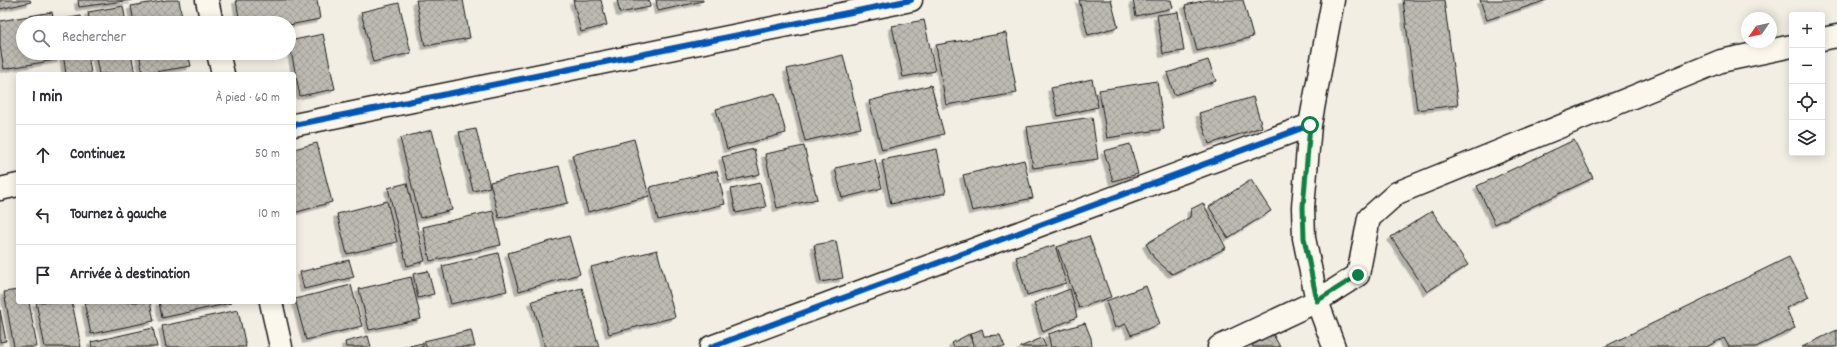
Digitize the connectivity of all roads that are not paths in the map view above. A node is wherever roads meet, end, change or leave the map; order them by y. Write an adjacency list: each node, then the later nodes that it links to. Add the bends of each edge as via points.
1 (207, 0): 4 (street)
2 (911, 0): 10 (street)
3 (1333, 0): 11 (street)
4 (210, 16)
5 (1837, 36): 6 (street)
6 (1825, 38)
7 (1789, 47): 14 (street, via 1721,61 1397,193 1369,218 1358,275)
8 (219, 60): 9 (street)
9 (222, 72)
10 (296, 125)
11 (1310, 125): 14 (street, via 1303,207 1304,238); 17 (street)
12 (16, 185): 13 (street)
13 (0, 188)
14 (1317, 301): 18 (street); 19 (street)
15 (271, 304): 16 (street)
16 (281, 347)
17 (711, 347)
18 (1220, 347)
19 (1334, 347)

